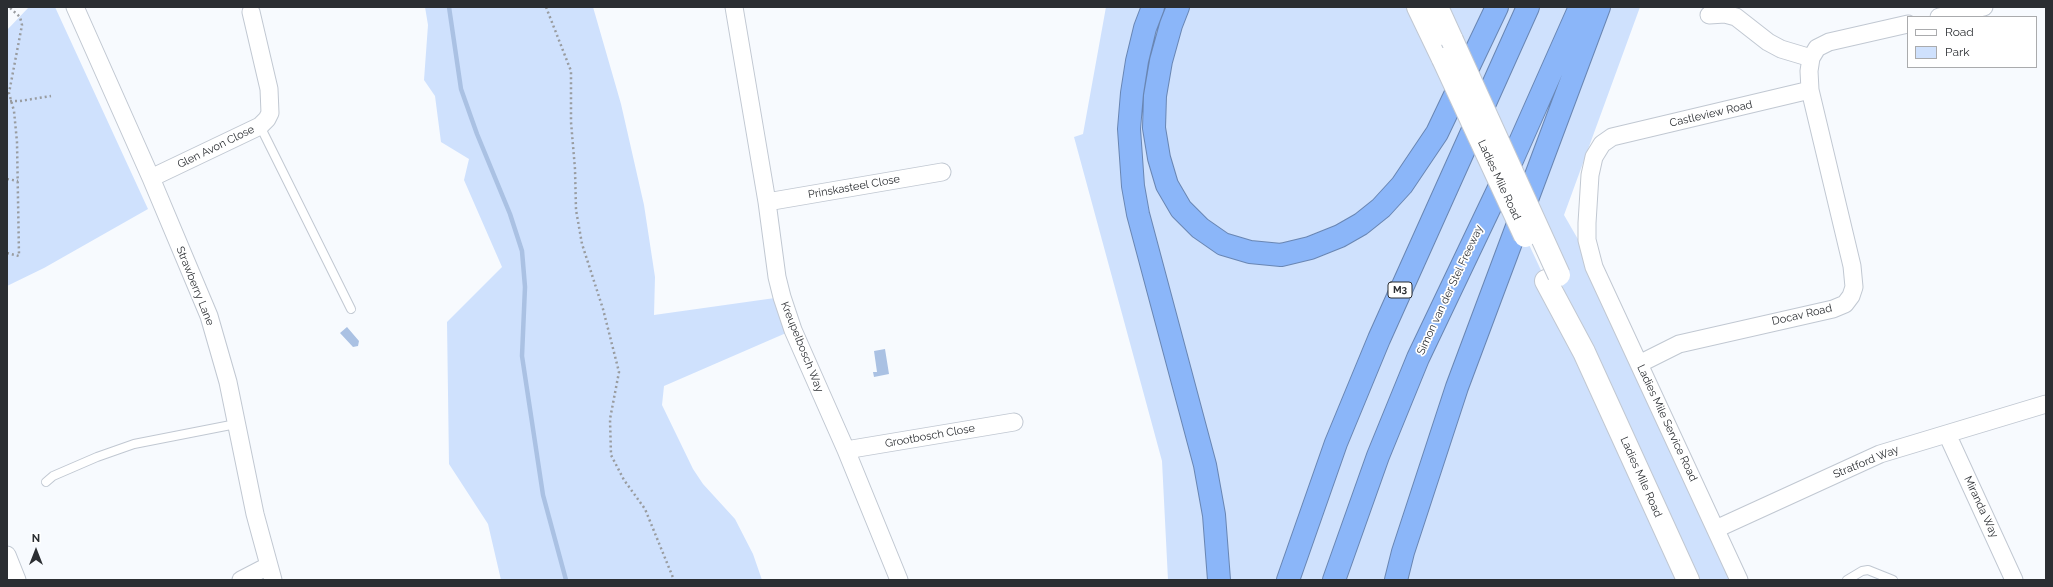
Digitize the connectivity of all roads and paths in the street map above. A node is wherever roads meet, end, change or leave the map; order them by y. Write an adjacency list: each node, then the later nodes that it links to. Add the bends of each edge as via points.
1 (9, 7): 22 (path, via 20,17 22,24 9,86)
2 (75, 7): 25 (street, Strawberry Lane)
3 (546, 7): 44 (path, via 571,71 576,210 582,244 604,309 619,372 610,419 611,455 624,480 645,509)
4 (734, 7): 28 (street, Kreupelbosch Way)
5 (1153, 7): 46 (highway, via 1142,42 1132,93 1129,129 1132,186 1205,465 1214,515)
6 (1178, 7): 9 (highway, via 1161,61 1155,96 1154,128 1167,185 1181,209 1200,228 1223,244 1250,252 1281,255 1310,248 1361,224 1381,208 1402,185 1437,133)
7 (1418, 7): 18 (main road, Ladies Mile Road)
8 (1437, 7): 18 (main road, Ladies Mile Road)
9 (1497, 7)
10 (1528, 7): 47 (highway, M3, via 1378,339 1336,443)
11 (1580, 7): 48 (highway, Simon van der Stel Freeway, via 1509,167 1418,358 1378,456)
12 (1599, 7): 49 (highway, via 1457,387)
13 (1984, 7): 16 (street)
14 (251, 12): 23 (street, Glen Avon Close, via 271,103 270,113)
15 (1709, 15): 19 (street, via 1725,14 1736,17 1781,50)
16 (1944, 16)
17 (1907, 24): 19 (street, via 1829,42 1817,48)
18 (1447, 49): 50 (main road, Ladies Mile Road, bridge)
19 (1811, 58): 20 (street)
20 (1810, 90): 30 (street, Castleview Road, via 1612,137 1602,144 1594,157 1590,175 1587,240); 32 (street, Docav Road, via 1852,266 1854,287 1851,296 1844,304 1833,309 1679,344)
21 (51, 96): 22 (path)
22 (10, 101): 27 (path, via 14,111)
23 (260, 126): 25 (street, Glen Avon Close); 31 (lane)
24 (942, 172): 28 (street, Prinskasteel Close)
25 (151, 178): 35 (street, Strawberry Lane, via 209,316 228,382)
26 (7, 179): 27 (path)
27 (18, 181): 29 (path, via 19,256)
28 (766, 202): 37 (street, Kreupelbosch Way, via 782,297 793,330)
29 (7, 253)
30 (1594, 267): 32 (street, Ladies Mile Service Road)
31 (351, 309)
32 (1639, 364): 39 (street, Ladies Mile Service Road)
33 (2046, 404): 36 (street, Stratford Way)
34 (1014, 422): 37 (street, Grootbosch Close)
35 (236, 424): 38 (lane, via 134,444 97,457 53,476); 41 (street, Strawberry Lane)
36 (1947, 434): 39 (street, Stratford Way, via 1880,454); 54 (street, Miranda Way)
37 (846, 450): 45 (street, Kreupelbosch Way)
38 (46, 482)
39 (1716, 529): 51 (street, Ladies Mile Service Road)
40 (7, 555): 42 (street)
41 (270, 573): 43 (street)
42 (16, 580)
43 (240, 580)
44 (674, 580)
45 (899, 580)
46 (1219, 580)
47 (1288, 580)
48 (1334, 580)
49 (1396, 580)
50 (1688, 580)
51 (1739, 580)
52 (1847, 580): 53 (lane, via 1868,570)
53 (1893, 580)
54 (2014, 580)

